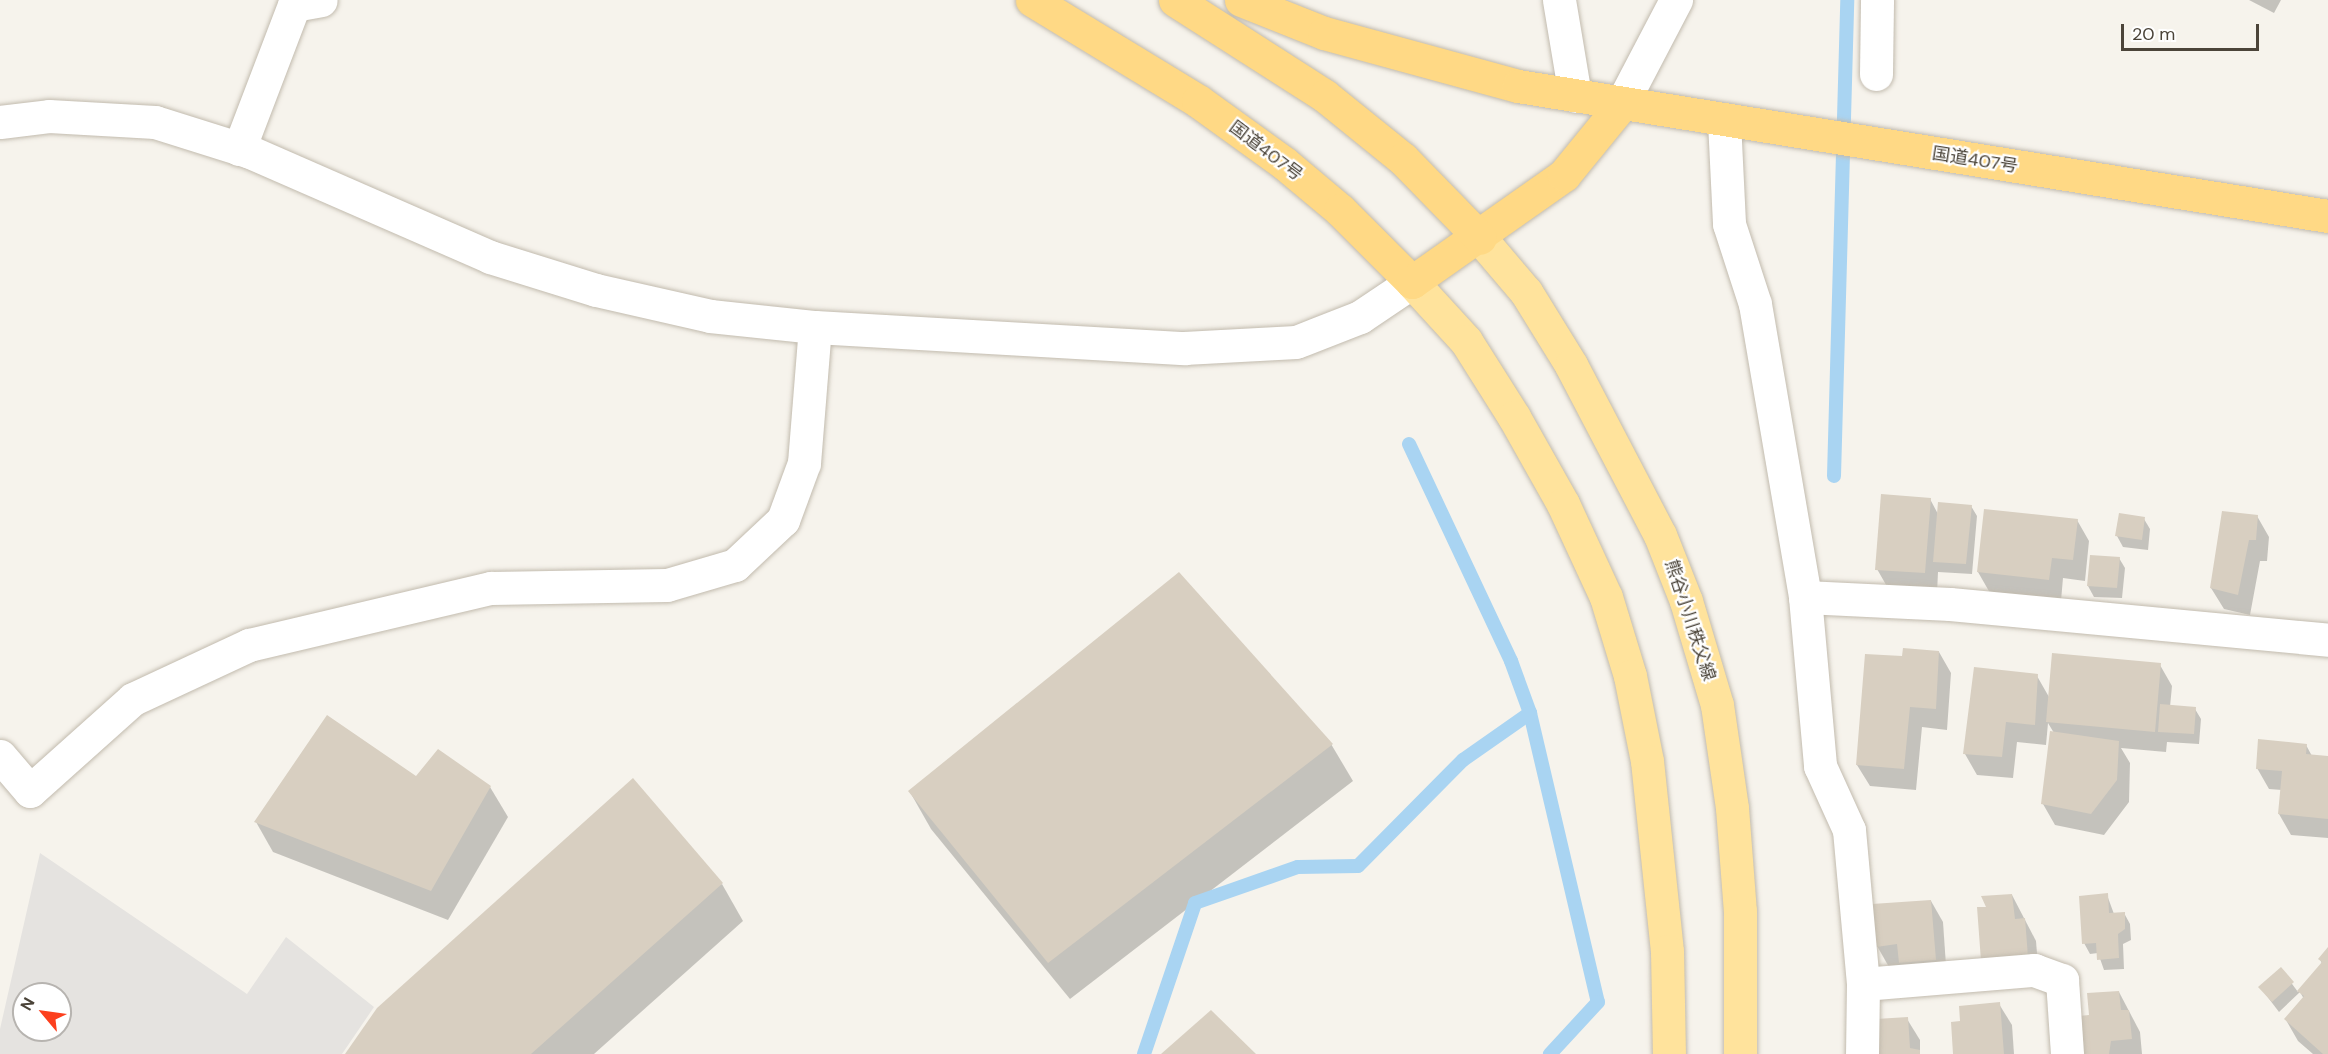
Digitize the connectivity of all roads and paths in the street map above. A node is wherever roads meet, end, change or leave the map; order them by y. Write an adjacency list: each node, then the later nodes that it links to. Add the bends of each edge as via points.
1 (321, 0): 13 (street, via 294,5)
2 (1032, 0): 16 (highway, 国道407号, via 1198,101 1284,162 1340,210)
3 (1175, 0): 15 (highway, via 1325,96 1403,159)
4 (1240, 0): 9 (highway, 国道407号, via 1324,33 1414,59)
5 (1559, 0): 9 (street)
6 (1676, 0): 10 (street)
7 (1877, 0): 8 (street)
8 (1876, 74)
9 (1575, 96): 10 (highway, 国道407号)
10 (1621, 105): 11 (highway, 国道407号); 15 (highway, via 1564,175)
11 (1724, 121): 14 (highway, 国道407号); 18 (street, via 1729,224 1755,304)
12 (0, 122): 13 (street, via 49,116 155,122)
13 (239, 149): 17 (street, via 511,264 596,290 710,316)
14 (2328, 216)
15 (1480, 238): 16 (highway); 23 (main road, 熊谷小川秩父線, via 1526,292 1571,365 1660,535 1686,601 1717,705 1732,808 1740,911)
16 (1412, 282): 17 (street, via 1360,317 1296,342 1184,348); 22 (main road, via 1466,341 1514,417 1563,504 1606,597 1630,676 1647,761 1667,951)
17 (815, 327): 20 (street, via 804,462 783,520 735,565 667,585 491,588 249,645 133,699 30,791)
18 (1805, 597): 19 (street, via 1950,604); 21 (street, via 1820,766 1850,830)
19 (2328, 640)
20 (0, 756)
21 (1863, 984): 24 (street); 25 (street, via 2034,970 2062,980)
22 (1669, 1054)
23 (1740, 1054)
24 (1862, 1054)
25 (2067, 1054)

